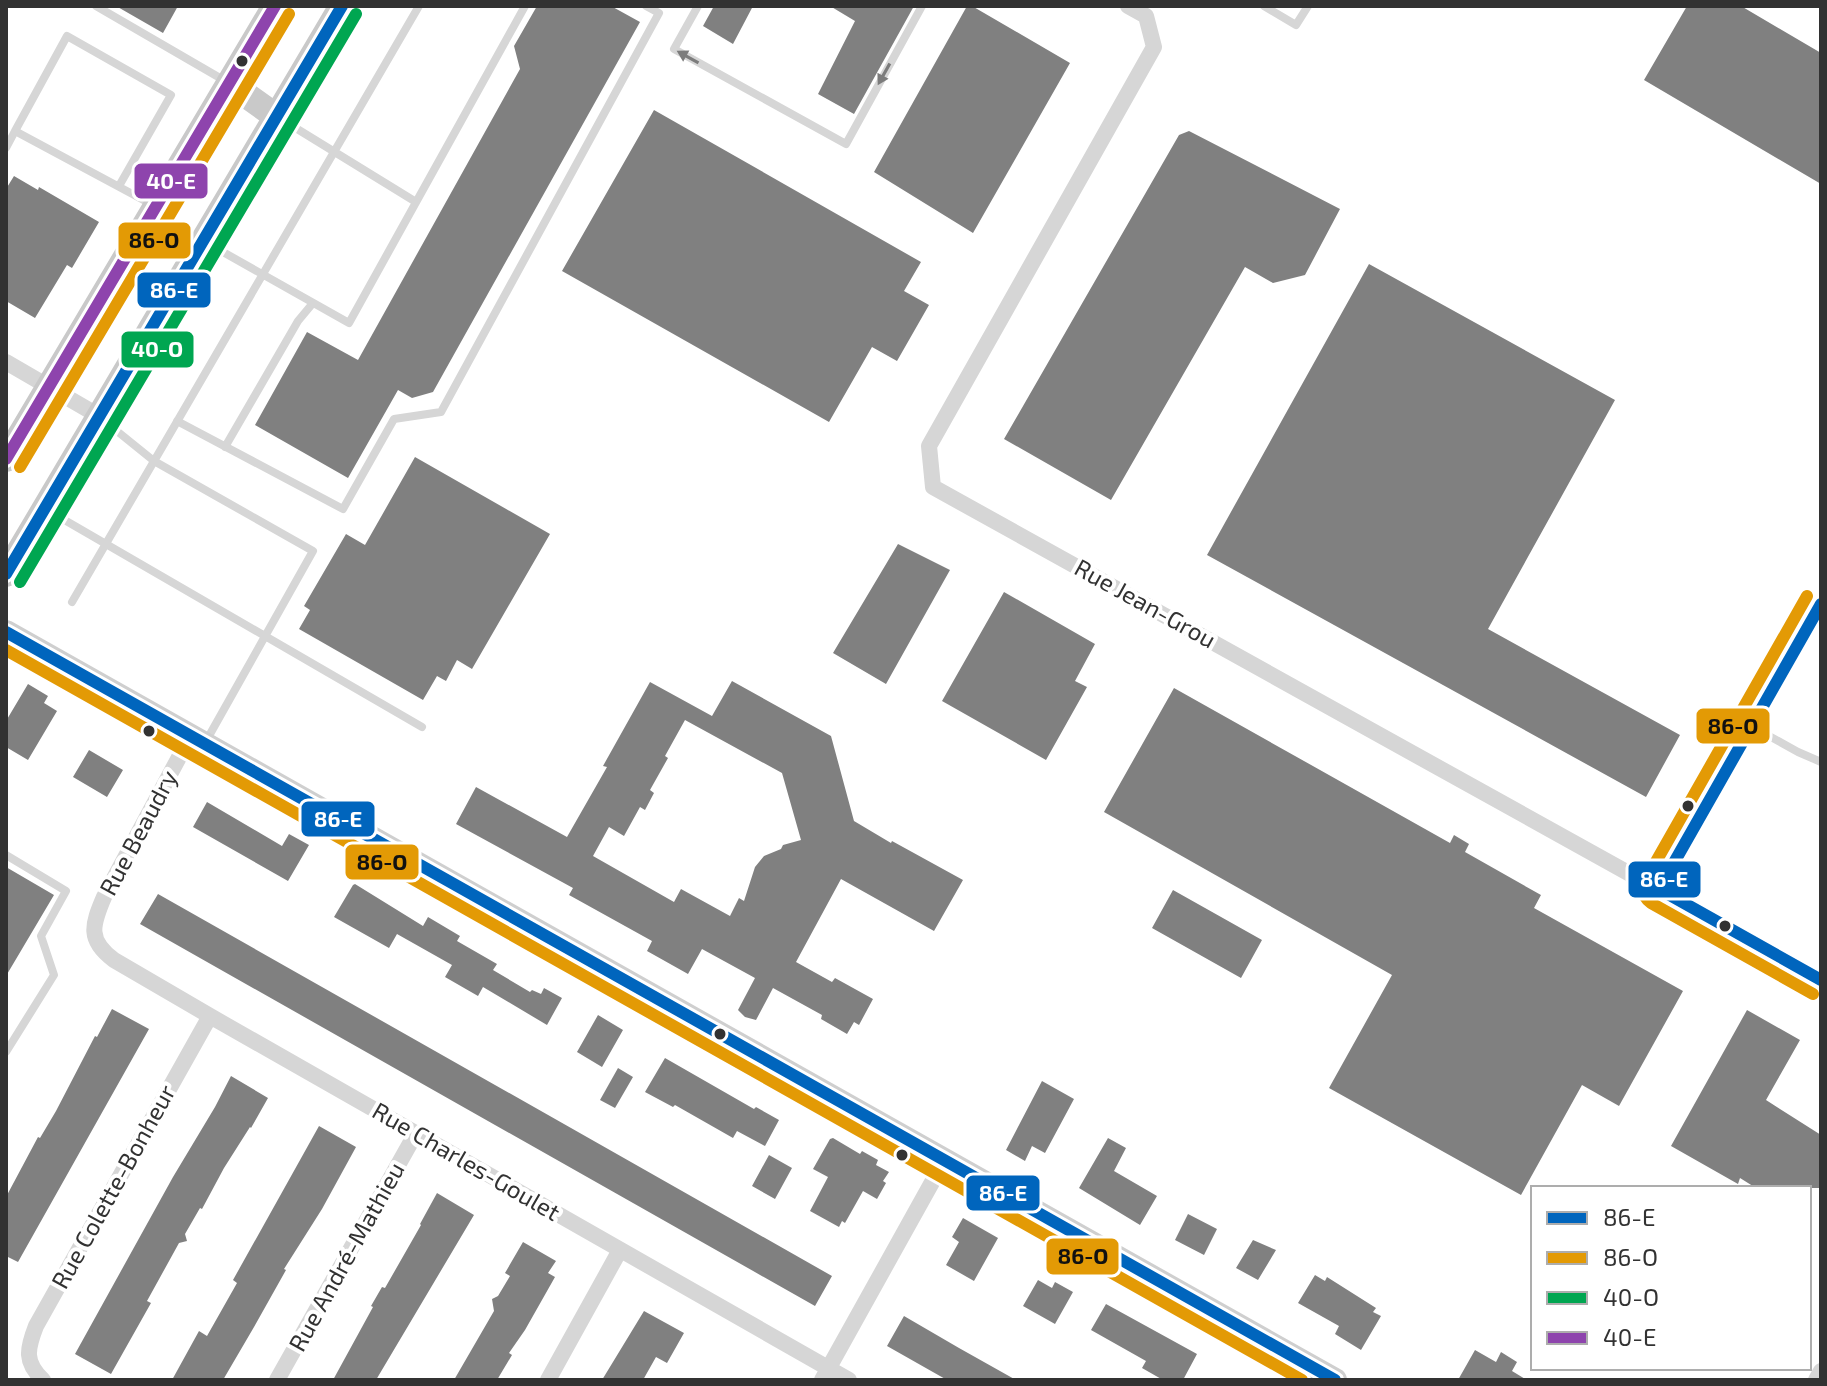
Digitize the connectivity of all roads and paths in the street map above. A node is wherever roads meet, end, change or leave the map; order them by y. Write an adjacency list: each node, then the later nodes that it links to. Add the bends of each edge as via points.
1 (96, 6): 12 (lane)
2 (275, 6): 12 (main road)
3 (342, 6): 13 (main road)
4 (419, 6): 16 (lane)
5 (525, 6): 18 (lane)
6 (646, 6): 27 (lane, via 659,13 441,412 394,419 343,509)
7 (698, 6): 8 (lane, one-way to 7, via 846,144 674,49)
8 (922, 6)
9 (1128, 6): 42 (street, Rue Jean-Grou, via 1146,16 1154,47 929,446 933,487)
10 (1264, 6): 11 (lane, via 1296,25)
11 (1308, 6)
12 (229, 83): 13 (main road); 19 (main road)
13 (277, 117): 16 (lane); 20 (main road)
14 (15, 131): 15 (lane); 17 (lane); 17 (lane, via 67,36 171,95)
15 (6, 148)
16 (333, 153): 18 (lane); 21 (lane)
17 (119, 186): 19 (lane)
18 (416, 202): 22 (lane, via 349,323)
19 (156, 206): 24 (main road)
20 (203, 241): 21 (lane); 25 (main road)
21 (262, 275): 22 (lane); 26 (lane)
22 (313, 303): 27 (lane)
23 (7, 365): 24 (street)
24 (48, 387): 25 (street); 28 (main road)
25 (99, 416): 29 (lane); 30 (main road)
26 (177, 421): 27 (lane); 29 (lane)
27 (225, 447)
28 (6, 459)
29 (154, 461): 31 (lane); 36 (lane, via 313,551)
30 (45, 508): 31 (lane); 32 (main road)
31 (106, 544): 33 (lane); 36 (lane)
32 (6, 574)
33 (72, 602)
34 (1821, 604): 37 (street)
35 (6, 632): 39 (street)
36 (265, 636): 38 (lane); 39 (lane)
37 (1751, 726): 40 (lane); 42 (street)
38 (422, 727)
39 (198, 739): 43 (street, Rue Beaudry, via 104,897); 48 (street)
40 (1821, 762)
41 (6, 855): 46 (lane, via 66,891 41,936 54,975)
42 (1659, 889): 44 (street, Rue Jean-Grou)
43 (93, 934): 45 (street, Rue Charles-Goulet, via 100,950 114,960)
44 (1821, 980)
45 (210, 1016): 47 (street, Rue Charles-Goulet); 52 (street, Rue Colette-Bonheur, via 36,1326 29,1362)
46 (6, 1052)
47 (416, 1133): 49 (street, Rue Charles-Goulet); 53 (street, Rue André-Mathieu)
48 (945, 1159): 51 (street); 56 (street)
49 (620, 1250): 51 (street, Rue Charles-Goulet); 54 (street)
50 (1821, 1371): 57 (street)
51 (826, 1374): 55 (street, Rue Charles-Goulet)
52 (43, 1380)
53 (277, 1380)
54 (548, 1380)
55 (849, 1380)
56 (1335, 1380)
57 (1816, 1380)

